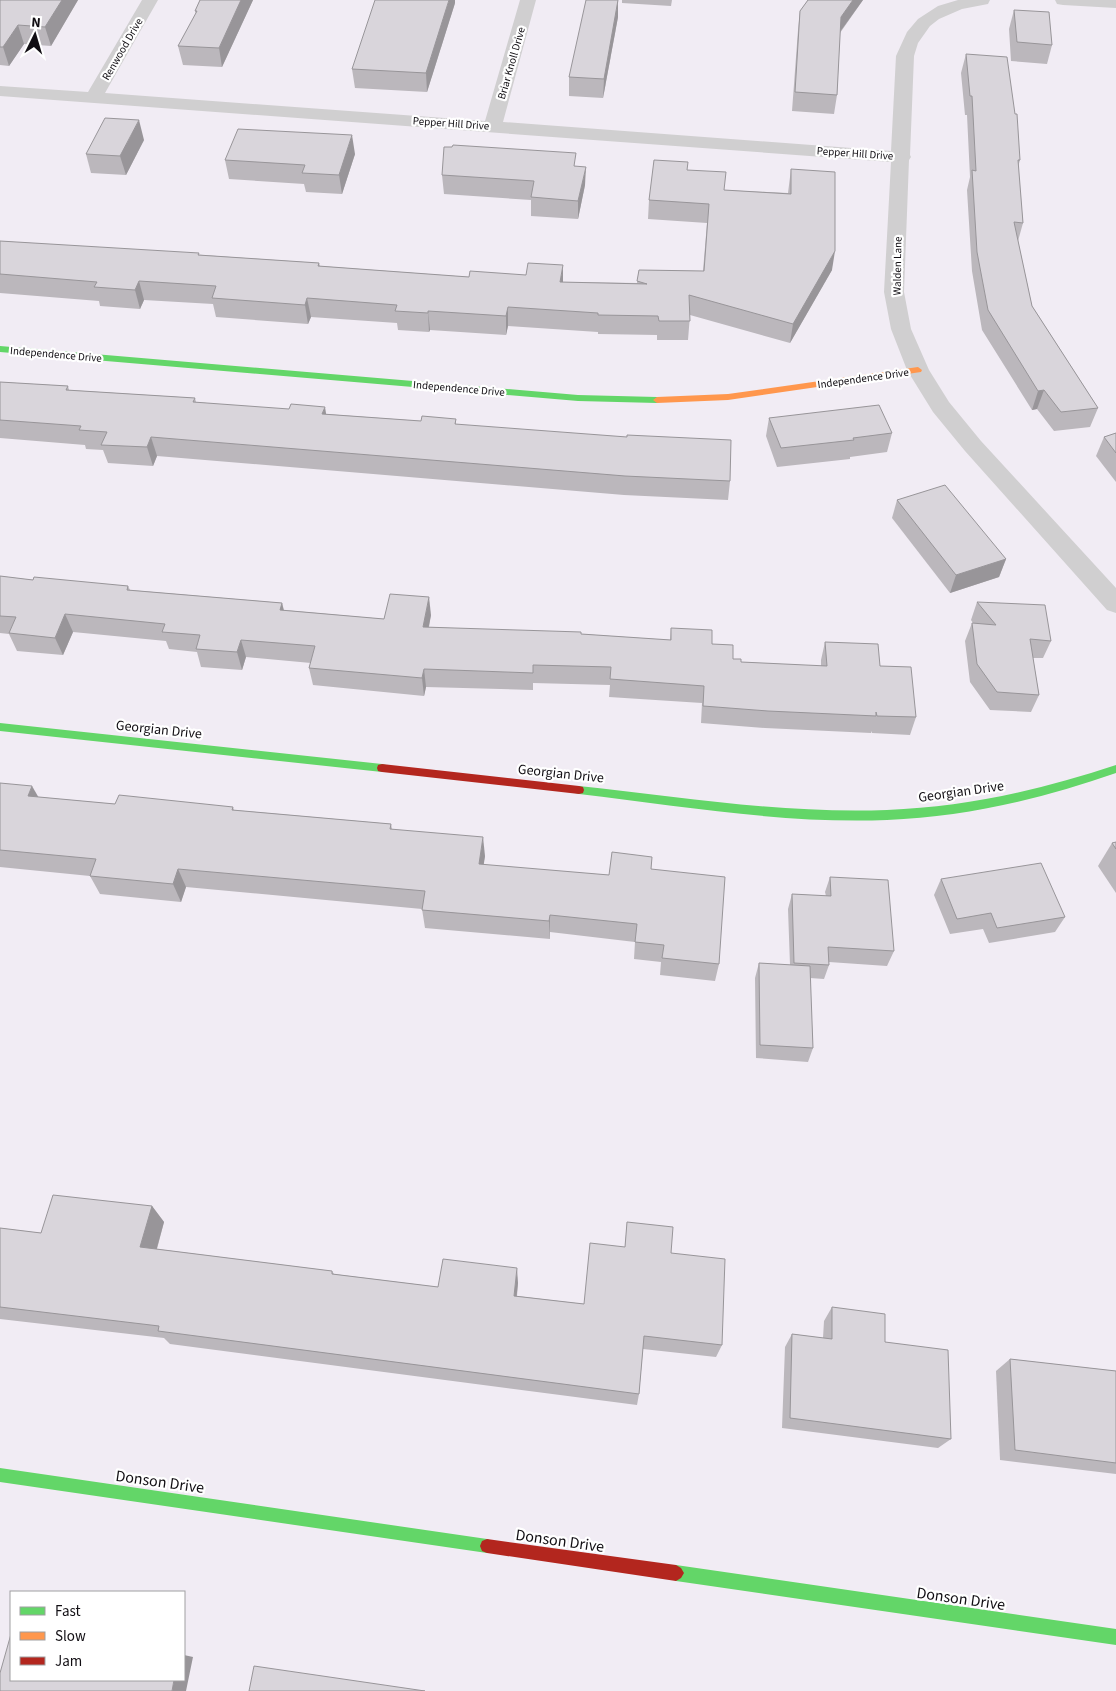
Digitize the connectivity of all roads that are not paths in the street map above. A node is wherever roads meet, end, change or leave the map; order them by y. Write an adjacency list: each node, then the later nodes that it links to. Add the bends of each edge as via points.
1 (150, 0): 7 (street, Renwood Drive)
2 (528, 0): 8 (street, Briar Knoll Drive)
3 (1063, 0): 5 (street)
4 (973, 1): 9 (street, Walden Lane, via 930,16 907,45)
5 (1116, 4)
6 (0, 91): 7 (street, Pepper Hill Drive)
7 (93, 98): 8 (street, Pepper Hill Drive)
8 (493, 126): 9 (street, Pepper Hill Drive)
9 (902, 157): 11 (street, Walden Lane, via 894,292 901,329)
10 (0, 349): 11 (street, Independence Drive, via 578,398 654,400 728,397)
11 (918, 370): 12 (street, Walden Lane, via 941,408 973,446)
12 (1116, 604)
13 (0, 727): 14 (street, Georgian Drive, via 796,813 887,815 965,809 1038,795)
14 (1116, 769)
15 (0, 1475): 16 (street, Donson Drive)
16 (1116, 1637)

